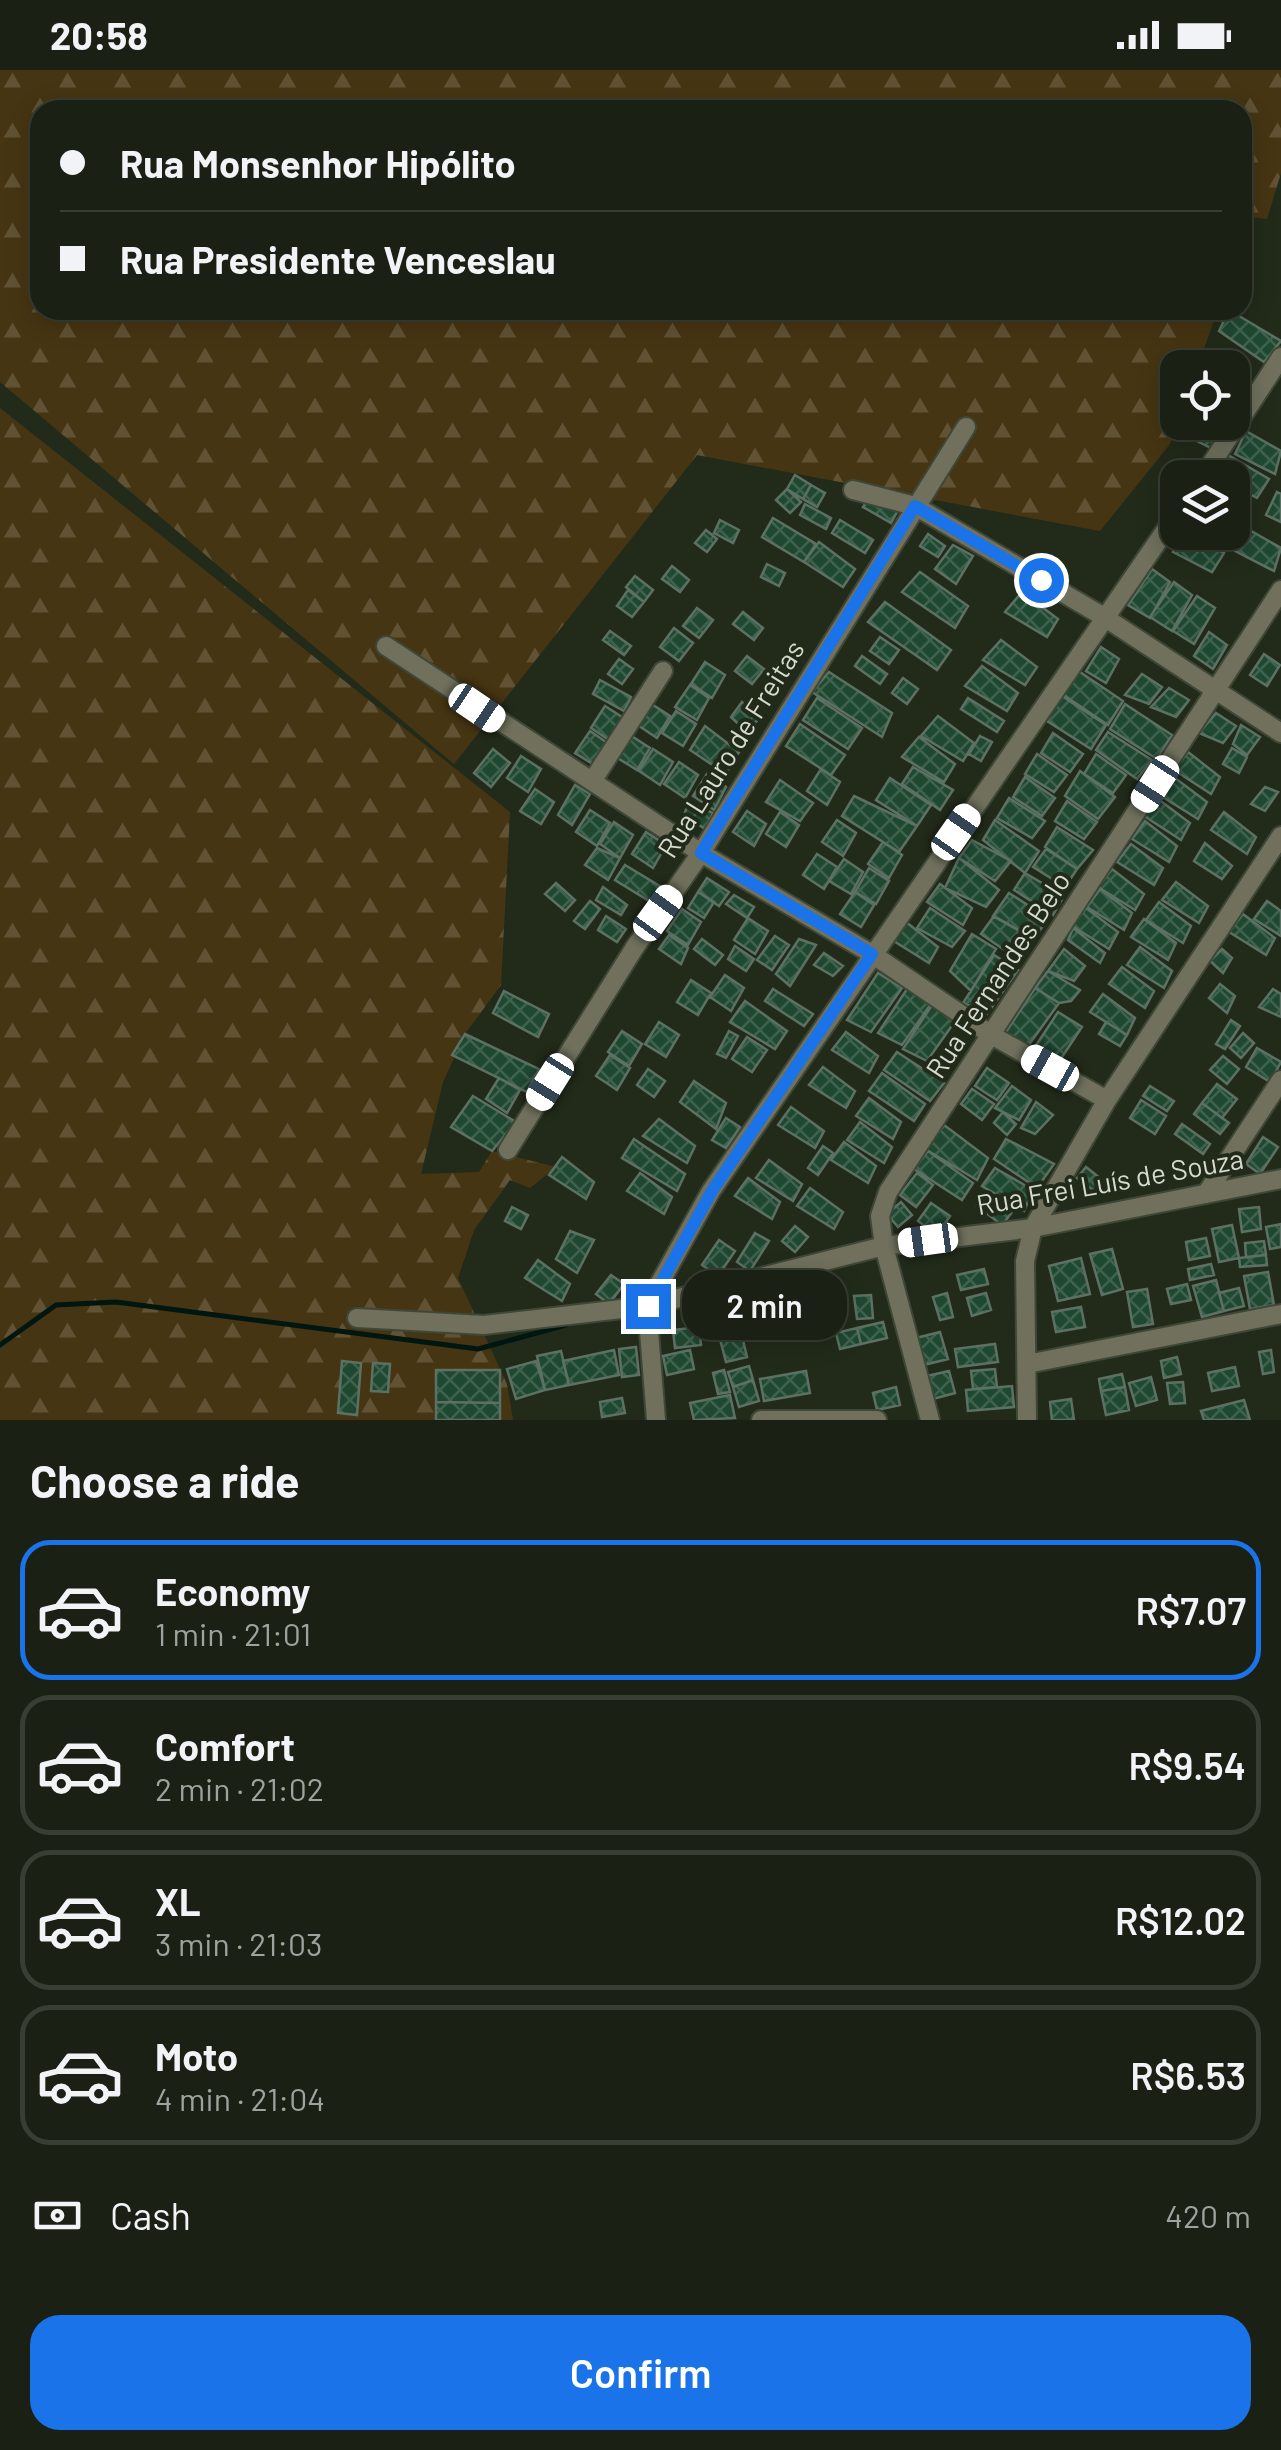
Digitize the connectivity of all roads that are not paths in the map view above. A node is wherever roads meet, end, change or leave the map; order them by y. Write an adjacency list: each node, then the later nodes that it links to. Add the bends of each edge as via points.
1 (1281, 357): 3 (street)
2 (966, 427): 5 (street, Rua Lauro de Freitas)
3 (1214, 460)
4 (852, 490): 5 (street)
5 (915, 506): 8 (street); 15 (street, Rua Lauro de Freitas)
6 (1160, 538): 8 (street)
7 (1281, 590): 11 (street, Rua Fernandes Belo)
8 (1104, 618): 11 (street); 16 (street)
9 (386, 646): 13 (street, via 538,750)
10 (663, 671): 13 (street)
11 (1216, 689): 12 (street); 17 (street, Rua Fernandes Belo)
12 (1281, 733)
13 (594, 780): 15 (street)
14 (1281, 836): 19 (street)
15 (701, 853): 16 (street); 20 (street, Rua Lauro de Freitas)
16 (872, 954): 17 (street); 25 (street, via 712,1191)
17 (993, 1036): 19 (street); 24 (street, Rua Fernandes Belo, via 888,1192 880,1216)
18 (1281, 1080): 22 (street)
19 (1107, 1100): 23 (street)
20 (508, 1150)
21 (1281, 1179): 22 (street, Rua Frei Luís de Souza)
22 (1206, 1194): 23 (street, Rua Frei Luís de Souza)
23 (1033, 1228): 24 (street, Rua Frei Luís de Souza); 28 (street, via 1024,1261)
24 (884, 1246): 25 (street, Rua Frei Luís de Souza); 32 (street, Rua Fernandes Belo)
25 (648, 1306): 27 (street, Rua Frei Luís de Souza, via 484,1325); 29 (street)
26 (1281, 1314): 28 (street)
27 (357, 1318)
28 (1027, 1364): 33 (street)
29 (656, 1420)
30 (761, 1420): 31 (street)
31 (877, 1420)
32 (930, 1420)
33 (1027, 1420)

